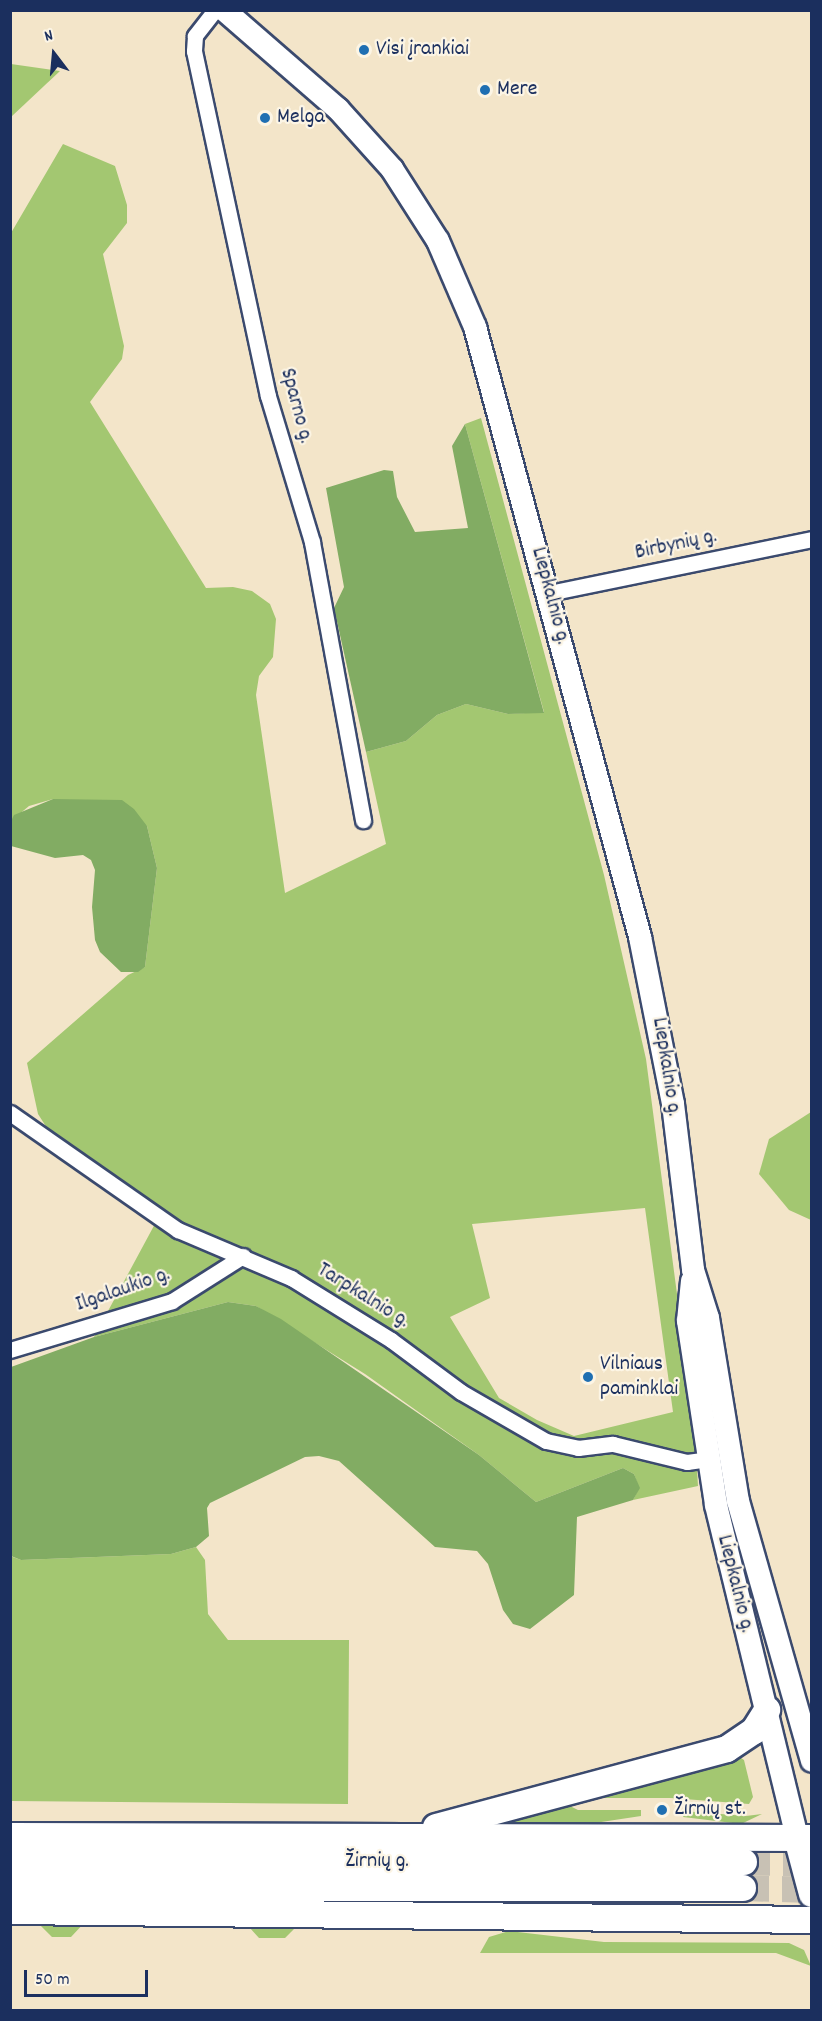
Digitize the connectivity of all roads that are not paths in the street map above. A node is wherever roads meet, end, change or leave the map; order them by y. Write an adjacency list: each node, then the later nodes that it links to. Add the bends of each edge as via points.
1 (215, 10): 5 (street, Sparno g., via 195,36 194,51 268,396 312,542)
2 (224, 10): 4 (main road, Liepkalnio g., via 322,94 372,145 416,202 438,241 475,327)
3 (812, 539): 4 (street, Birbynių g.)
4 (549, 593): 8 (main road, Liepkalnio g., via 604,792 657,1014)
5 (363, 820)
6 (10, 1113): 7 (street, Tarpkalnio g., via 178,1230)
7 (243, 1256): 9 (street, Ilgalaukio g., via 172,1302); 10 (street, Tarpkalnio g., via 291,1278 391,1340 461,1392 546,1441 578,1448 613,1444 687,1462)
8 (693, 1270): 10 (main road, Liepkalnio g., via 688,1321); 12 (main road, Liepkalnio g., via 708,1318 743,1524)
9 (10, 1350)
10 (708, 1459): 11 (main road, Liepkalnio g., via 728,1559)
11 (767, 1710): 14 (highway, via 754,1731 727,1749); 15 (main road, Liepkalnio g.)
12 (812, 1761)
13 (10, 1836): 14 (highway)
14 (407, 1836): 15 (highway)
15 (804, 1838): 20 (highway, Liepkalnio g.)
16 (10, 1862): 17 (highway, Žirnių g.)
17 (744, 1862)
18 (10, 1888): 19 (highway, Žirnių g.)
19 (743, 1888)
20 (812, 1894)
21 (10, 1911): 22 (highway)
22 (812, 1920)

